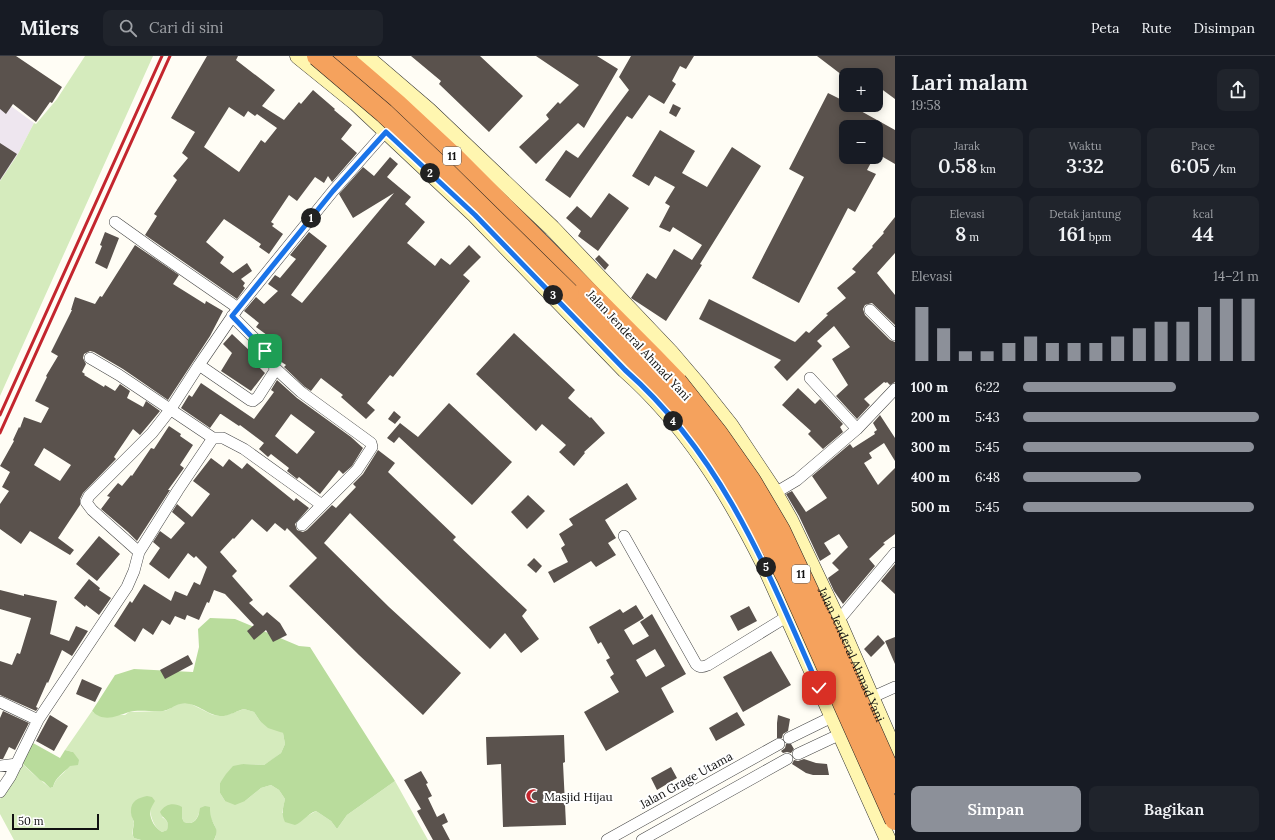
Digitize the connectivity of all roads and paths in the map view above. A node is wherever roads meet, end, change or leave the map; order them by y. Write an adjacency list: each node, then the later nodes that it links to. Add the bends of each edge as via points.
1 (298, 56): 5 (street, Jalan Jenderal Ahmad Yani)
2 (318, 56): 5 (street); 12 (highway, Jalan Jenderal Ahmad Yani / 11, bridge, via 384,113)
3 (341, 56): 12 (highway, Jalan Jenderal Ahmad Yani / 11, via 398,104 455,158)
4 (369, 57): 20 (street, Jalan Jenderal Ahmad Yani, via 552,228 670,352 730,425)
5 (323, 76): 6 (street, Jalan Jenderal Ahmad Yani)
6 (386, 132): 9 (street, via 333,191); 26 (street, Jalan Jenderal Ahmad Yani, via 475,215 660,404 722,485 744,524)
7 (115, 222): 9 (street)
8 (870, 310): 10 (street)
9 (235, 312): 13 (street); 14 (street)
10 (895, 335)
11 (90, 358): 17 (street)
12 (648, 362): 40 (highway, Jalan Jenderal Ahmad Yani / 11, bridge, via 677,382 718,434 780,530); 44 (highway, Jalan Jenderal Ahmad Yani / 11, bridge, via 668,396 736,487 767,539 787,578)
13 (199, 364): 14 (street, via 253,401); 17 (street)
14 (276, 369): 21 (street, via 301,392 371,442 372,447 357,470)
15 (810, 378): 18 (street)
16 (895, 389): 18 (street)
17 (170, 410): 19 (street); 24 (street, via 152,433 97,487 86,502)
18 (857, 428): 20 (street, via 797,480)
19 (213, 438): 21 (street, via 223,438 244,449); 24 (street)
20 (775, 493): 27 (street, Jalan Jenderal Ahmad Yani)
21 (322, 505): 22 (street)
22 (302, 525)
23 (624, 536): 26 (street, via 699,666 708,665)
24 (140, 552): 33 (street, via 127,587)
25 (895, 553): 27 (street)
26 (788, 616): 32 (street, Jalan Jenderal Ahmad Yani)
27 (838, 621): 29 (street, Jalan Jenderal Ahmad Yani)
28 (895, 688): 29 (street)
29 (872, 697): 31 (street, Jalan Jenderal Ahmad Yani); 32 (street)
30 (0, 702): 33 (street)
31 (880, 716): 34 (street); 36 (street, Jalan Jenderal Ahmad Yani)
32 (832, 717): 34 (street, Jalan Jenderal Ahmad Yani); 35 (street)
33 (38, 720): 38 (street)
34 (840, 734): 37 (street); 47 (street, Jalan Jenderal Ahmad Yani)
35 (789, 738)
36 (895, 752)
37 (798, 754)
38 (17, 764): 39 (street); 41 (street)
39 (0, 766)
40 (895, 783)
41 (0, 792)
42 (673, 802): 43 (street); 43 (street, Jalan Grage Utama, via 774,746 782,761); 45 (street, Jalan Grage Utama)
43 (681, 818): 46 (street)
44 (895, 820)
45 (607, 840)
46 (642, 840)
47 (888, 840)

